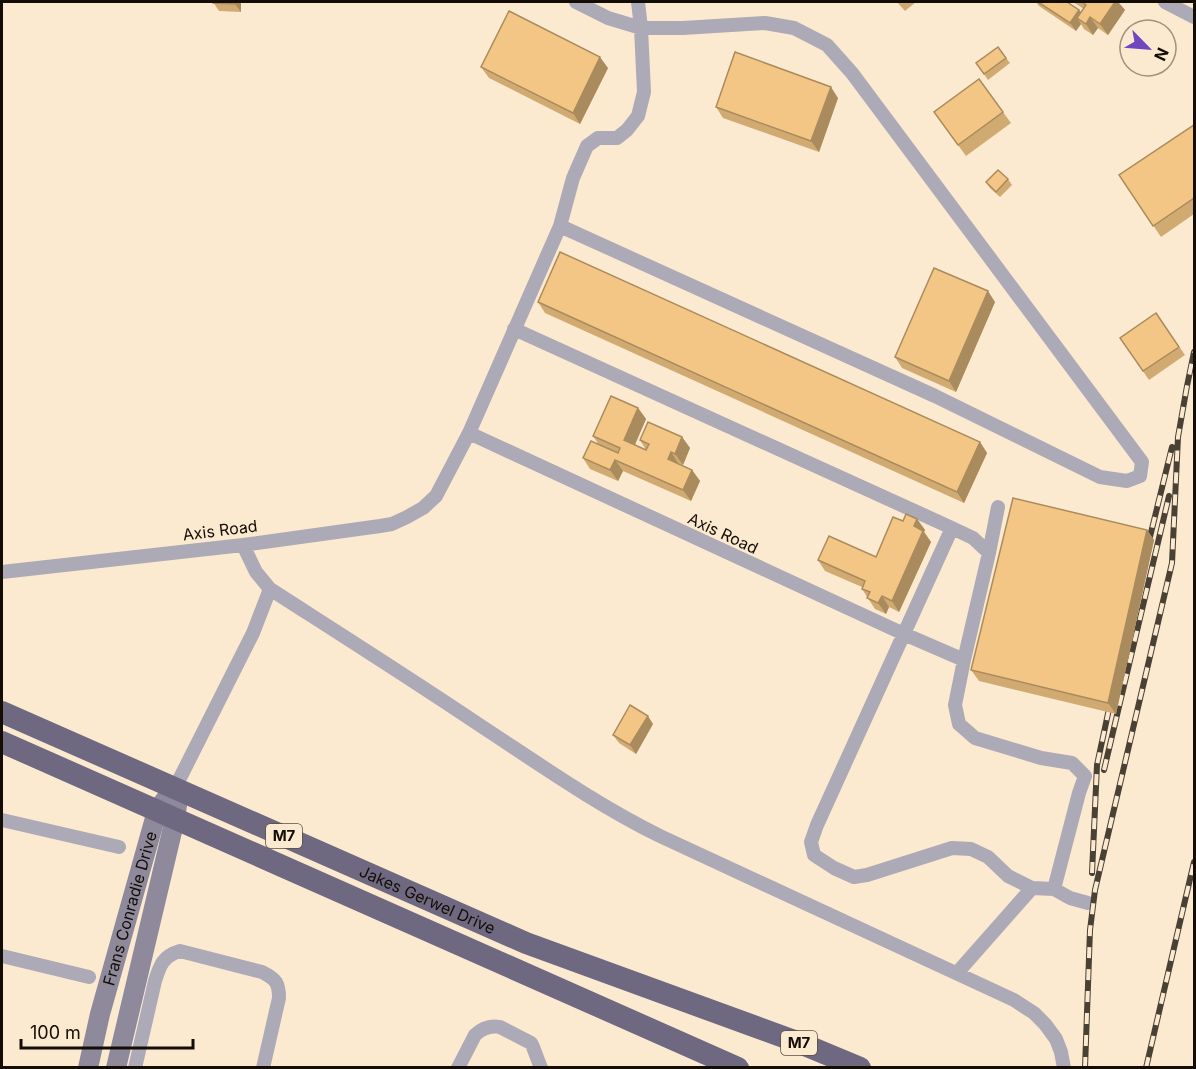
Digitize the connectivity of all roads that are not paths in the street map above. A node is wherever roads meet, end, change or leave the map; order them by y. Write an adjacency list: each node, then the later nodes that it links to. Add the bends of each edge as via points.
1 (576, 2): 5 (street)
2 (638, 2): 5 (street, Axis Road)
3 (1165, 2): 4 (street)
4 (1194, 17)
5 (641, 28): 6 (street, Axis Road, via 644,92 639,116 617,138 598,138 587,146 573,178); 6 (street, via 765,23 794,28 827,45 852,73 1142,462 1140,476 1128,481 1100,477 935,396)
6 (560, 226): 7 (street, Axis Road)
7 (514, 329): 8 (street, Axis Road); 10 (street)
8 (469, 434): 11 (street, Axis Road, via 436,496 407,518 380,526); 15 (street, Axis Road)
9 (998, 507): 12 (street)
10 (952, 528): 12 (street, via 973,538); 15 (street)
11 (243, 545): 13 (street, Axis Road); 14 (street, via 256,572)
12 (989, 553): 16 (street)
13 (2, 572)
14 (270, 589): 19 (street, via 253,633); 27 (street, via 639,826)
15 (904, 634): 16 (street, Axis Road); 23 (street, via 816,825 814,855 854,877 952,848 971,849)
16 (964, 660): 24 (street, via 955,705 959,724 975,738 1072,763 1085,776)
17 (2, 712): 19 (highway, Jakes Gerwel Drive / M7)
18 (2, 742): 20 (highway, Jakes Gerwel Drive / M7)
19 (178, 785): 20 (main road, Frans Conradie Drive); 36 (highway, Jakes Gerwel Drive / M7, via 526,943)
20 (166, 815): 29 (main road, Frans Conradie Drive, via 100,1014); 30 (main road, Frans Conradie Drive); 35 (highway, Jakes Gerwel Drive / M7)
21 (2, 820): 22 (street)
22 (119, 847)
23 (1032, 888): 24 (street); 27 (street)
24 (1054, 889): 25 (street)
25 (1088, 903)
26 (2, 956): 28 (street)
27 (957, 973): 37 (street, via 1034,1013 1056,1039)
28 (89, 977)
29 (88, 1068)
30 (116, 1068)
31 (135, 1068): 32 (street, via 159,968 171,953 180,951 262,972 276,981 279,998)
32 (262, 1068)
33 (458, 1068): 34 (street, via 475,1035 495,1026 531,1043)
34 (541, 1068)
35 (738, 1068)
36 (860, 1068)
37 (1064, 1068)

